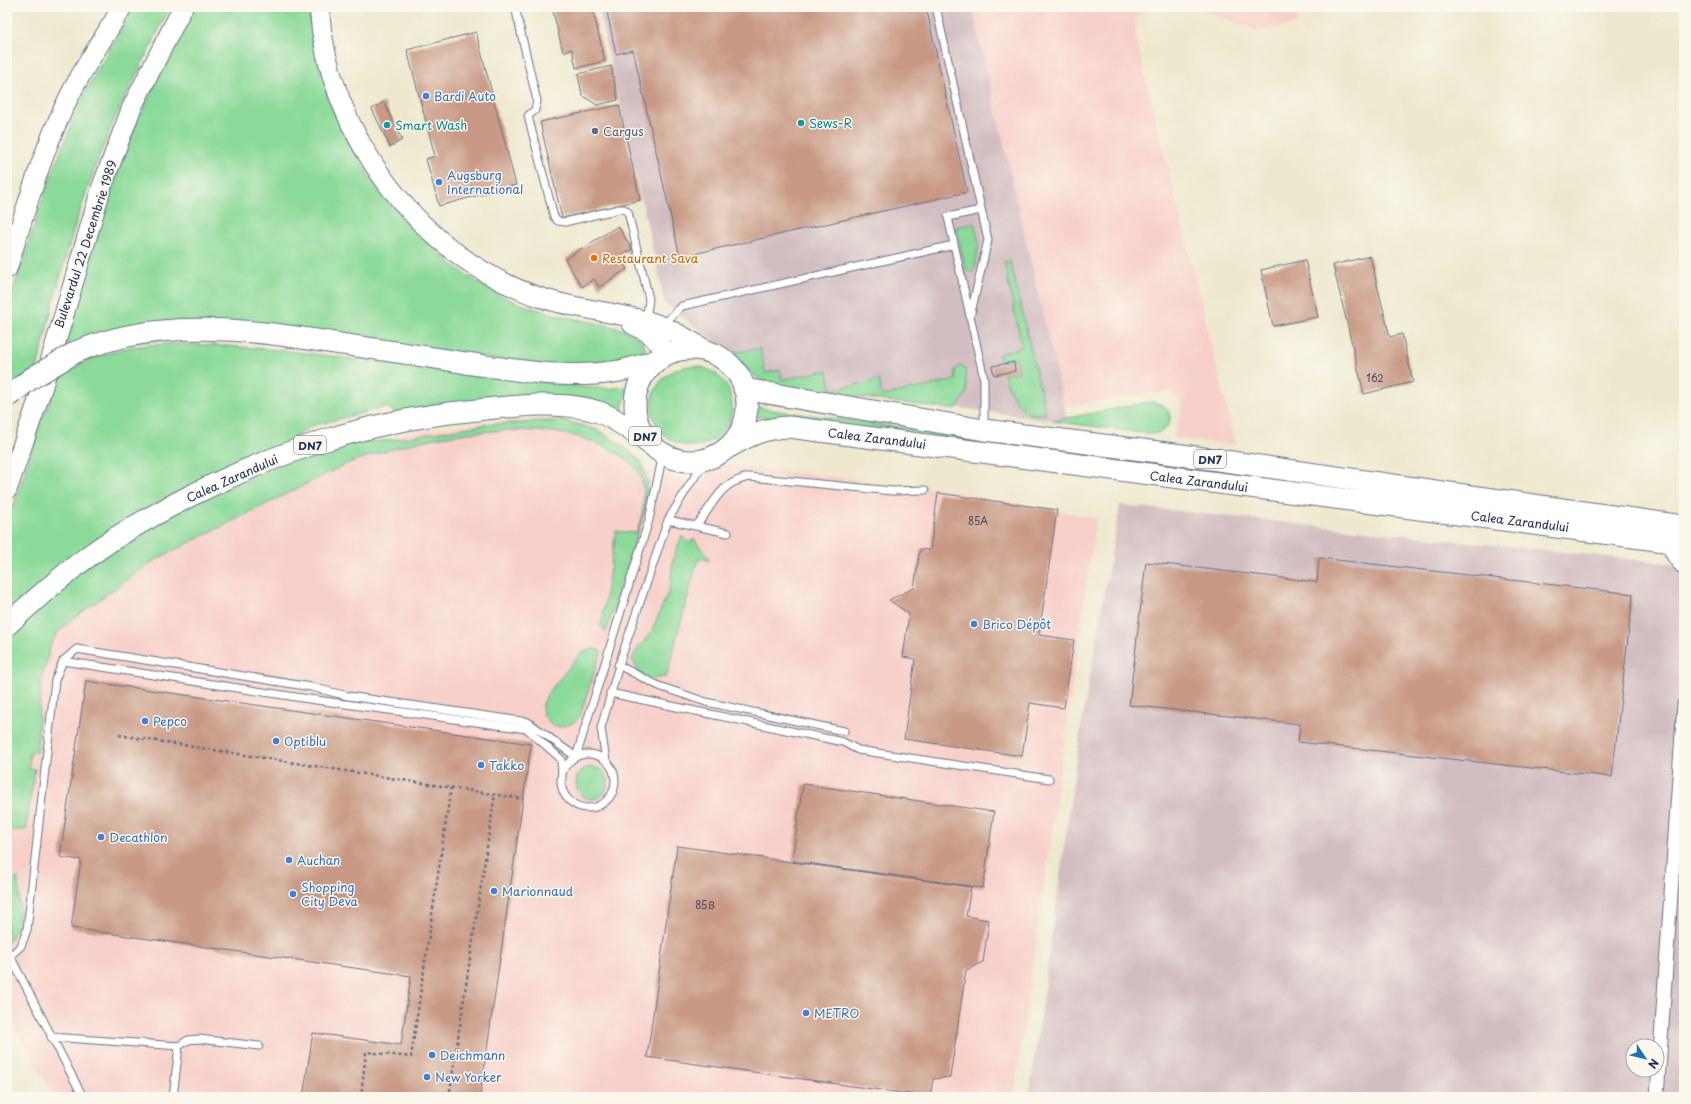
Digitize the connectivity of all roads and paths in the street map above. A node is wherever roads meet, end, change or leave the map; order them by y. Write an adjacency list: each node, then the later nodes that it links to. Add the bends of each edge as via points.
1 (122, 7): 8 (main road, via 72,90 55,126 38,168)
2 (183, 7): 19 (main road, Bulevardul 22 Decembrie 1989, via 132,107 102,186 42,389)
3 (319, 7): 9 (main road, via 325,49 344,108 377,170 407,208 429,231 478,269 512,287 542,298)
4 (516, 7): 11 (lane, via 537,101 535,110 528,116 554,217 558,221 566,222 619,209 628,212)
5 (936, 7): 6 (lane)
6 (981, 210): 7 (lane, via 948,217); 10 (lane, via 988,240)
7 (954, 245): 10 (lane); 11 (lane, via 682,306)
8 (7, 269)
9 (603, 313): 11 (main road); 13 (main road, via 649,333)
10 (970, 316): 16 (lane, via 984,378)
11 (654, 324): 12 (main road)
12 (713, 354): 13 (main road, via 681,350); 14 (main road, via 738,374)
13 (664, 357): 15 (main road, bridge, via 612,372 548,374 296,336 236,331 173,330 119,337 96,343 42,371); 17 (main road, DN7, via 645,374 636,399 636,415 641,431)
14 (744, 389): 16 (main road, Calea Zarandului / DN7); 18 (main road, via 747,404 745,418 739,434)
15 (7, 397)
16 (984, 430): 23 (main road, Calea Zarandului / DN7, via 1182,455)
17 (657, 449): 18 (main road, Calea Zarandului / DN7, via 680,460 698,461); 26 (main road, Calea Zarandului / DN7, via 613,419 599,412 578,407 514,406 432,415 368,427 307,445 232,475 159,512 104,545 52,584); 33 (lane, via 655,498)
18 (722, 451): 21 (lane, via 694,478); 23 (main road, Calea Zarandului / DN7, via 757,432 789,427)
19 (7, 490)
20 (925, 490): 22 (lane, via 892,491 749,477 724,487)
21 (668, 520): 22 (lane); 28 (lane)
22 (696, 526): 24 (lane)
23 (1677, 528): 25 (main road, via 1678,557)
24 (728, 533)
25 (1684, 563)
26 (7, 625)
27 (63, 661): 33 (lane, via 77,649 311,687 348,696 528,722); 35 (lane, via 308,699 527,729 561,760); 40 (lane, via 54,680 27,930 21,946)
28 (618, 665): 29 (lane); 31 (lane, via 659,686 706,702)
29 (610, 693): 34 (lane, via 601,728); 36 (lane, via 843,742 858,750)
30 (1684, 705): 48 (street)
31 (844, 731)
32 (119, 734): 37 (path)
33 (576, 757): 34 (lane, via 588,754); 35 (lane, via 564,770)
34 (606, 761): 35 (lane, via 613,770 615,785 608,798 596,806 574,804 564,793)
35 (562, 778)
36 (1049, 779)
37 (451, 787): 38 (path); 46 (path, via 411,1057 366,1052)
38 (495, 794): 39 (path); 47 (path)
39 (523, 799)
40 (8, 953): 41 (lane)
41 (51, 1037): 42 (lane); 44 (lane)
42 (179, 1046): 43 (lane, via 188,1040 199,1039); 45 (lane)
43 (259, 1046)
44 (83, 1097)
45 (173, 1097)
46 (361, 1097)
47 (449, 1097)
48 (1657, 1097)

